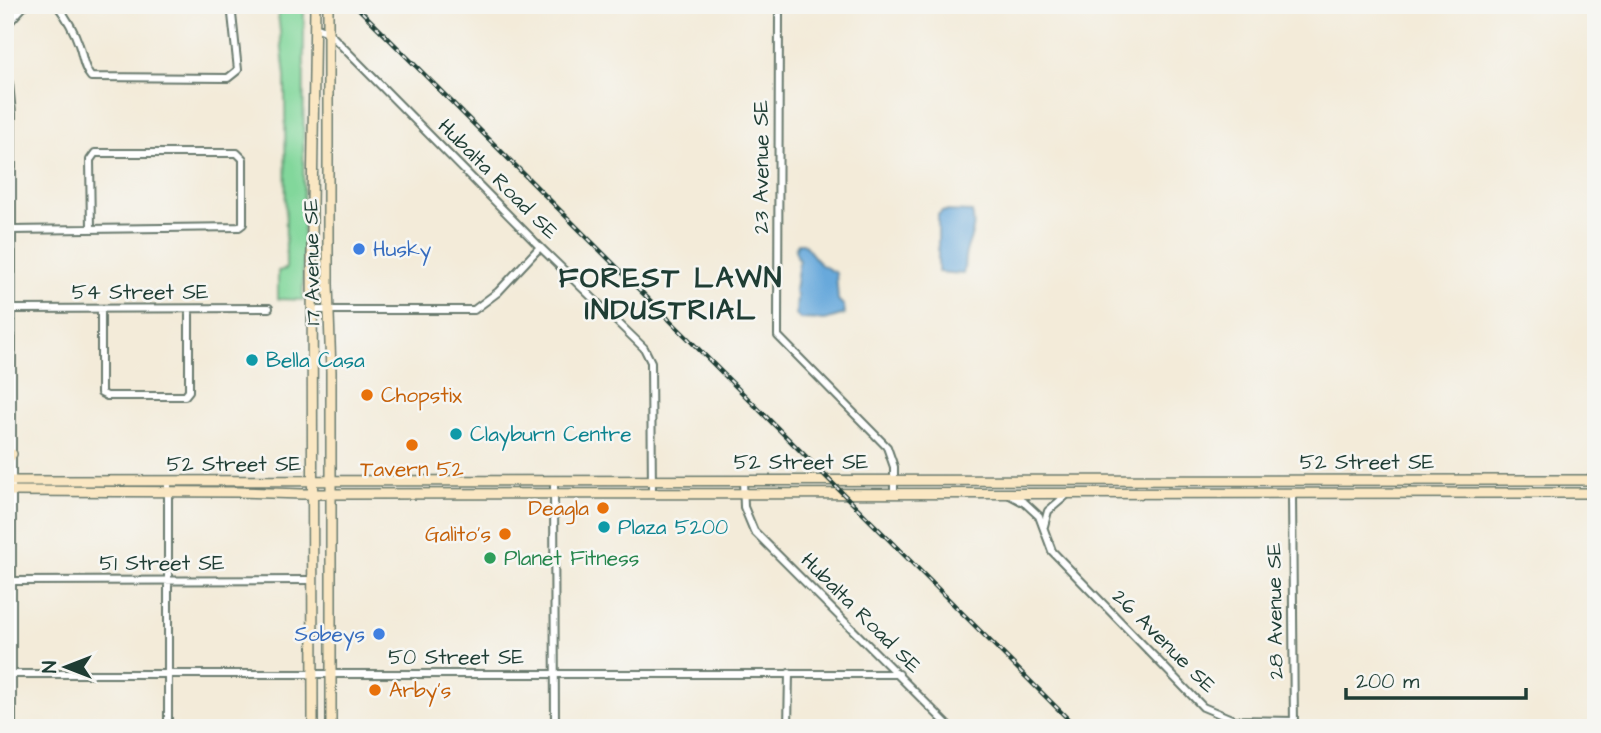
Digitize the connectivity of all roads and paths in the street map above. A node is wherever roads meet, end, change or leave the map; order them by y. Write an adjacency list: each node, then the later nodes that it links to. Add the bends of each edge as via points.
1 (25, 5): 7 (street)
2 (57, 5): 3 (street, via 68,19 91,77 228,78 237,70)
3 (231, 5)
4 (315, 5): 8 (main road, 17 Avenue SE)
5 (328, 5): 9 (main road, 17 Avenue SE)
6 (779, 5): 26 (street, 23 Avenue SE, via 778,336 887,447)
7 (5, 27)
8 (314, 27): 9 (street, Hubalta Road SE); 19 (main road, 17 Avenue SE)
9 (328, 32): 14 (street, Hubalta Road SE); 20 (main road, 17 Avenue SE)
10 (5, 74): 11 (street, via 12,113)
11 (8, 153): 13 (street)
12 (91, 229): 12 (street, via 239,227 243,224 243,159 237,153 95,153 90,160); 13 (street)
13 (11, 230): 16 (street)
14 (540, 247): 20 (street, via 498,292 474,310); 24 (street, Hubalta Road SE, via 645,348 651,362)
15 (269, 308): 18 (street, 54 Street SE)
16 (12, 309): 17 (street, 54 Street SE); 21 (street)
17 (101, 310): 18 (street, 54 Street SE); 18 (street, via 101,393 107,396 185,396 189,391)
18 (189, 310)
19 (312, 310): 20 (street); 28 (main road, 17 Avenue SE)
20 (329, 310): 29 (main road, 17 Avenue SE)
21 (8, 396): 22 (street)
22 (12, 454): 23 (main road); 31 (street)
23 (5, 464)
24 (651, 480): 25 (main road, 52 Street SE); 30 (main road, 52 Street SE); 34 (street)
25 (743, 480): 26 (main road, 52 Street SE); 35 (street, Hubalta Road SE)
26 (894, 480): 27 (main road, 52 Street SE); 36 (street, 23 Avenue SE)
27 (1596, 480)
28 (312, 482): 29 (main road, 52 Street SE); 32 (main road, 52 Street SE); 41 (main road, 17 Avenue SE)
29 (331, 482): 30 (main road, 52 Street SE); 42 (main road, 17 Avenue SE)
30 (554, 482): 33 (street)
31 (8, 486): 32 (main road, 52 Street SE); 45 (street)
32 (168, 486): 41 (main road, 52 Street SE); 46 (street)
33 (555, 493): 34 (main road, 52 Street SE); 42 (main road, 52 Street SE); 53 (street)
34 (652, 493): 35 (main road, 52 Street SE)
35 (743, 493): 36 (main road, 52 Street SE); 50 (street, Hubalta Road SE, via 754,531)
36 (894, 493): 37 (main road, 52 Street SE)
37 (1007, 493): 38 (main road, 52 Street SE); 43 (street, 26 Avenue SE, via 1025,503)
38 (1070, 493): 39 (main road, 52 Street SE); 43 (street, via 1048,511)
39 (1292, 493): 40 (main road, 52 Street SE); 54 (street, 28 Avenue SE)
40 (1596, 493)
41 (312, 494): 42 (main road, 52 Street SE); 44 (main road, 17 Avenue SE)
42 (331, 494): 52 (main road, 17 Avenue SE)
43 (1044, 526): 54 (street, 26 Avenue SE, via 1052,551 1203,707 1234,720)
44 (312, 580): 46 (street, 51 Street SE); 51 (main road, 17 Avenue SE)
45 (12, 581): 46 (street, 51 Street SE); 48 (street)
46 (168, 581): 49 (street)
47 (789, 673): 50 (street, 50 Street SE); 53 (street, 50 Street SE); 60 (street)
48 (12, 674): 49 (street, 50 Street SE); 55 (street)
49 (168, 674): 51 (street, 50 Street SE); 56 (street)
50 (899, 674): 61 (street, Hubalta Road SE)
51 (312, 675): 52 (street, 50 Street SE); 57 (main road, 17 Avenue SE)
52 (331, 675): 53 (street, 50 Street SE); 58 (main road, 17 Avenue SE)
53 (555, 675): 59 (street)
54 (1294, 724)
55 (12, 728)
56 (168, 728)
57 (313, 728)
58 (331, 728)
59 (555, 728)
60 (788, 728)
61 (951, 728)

